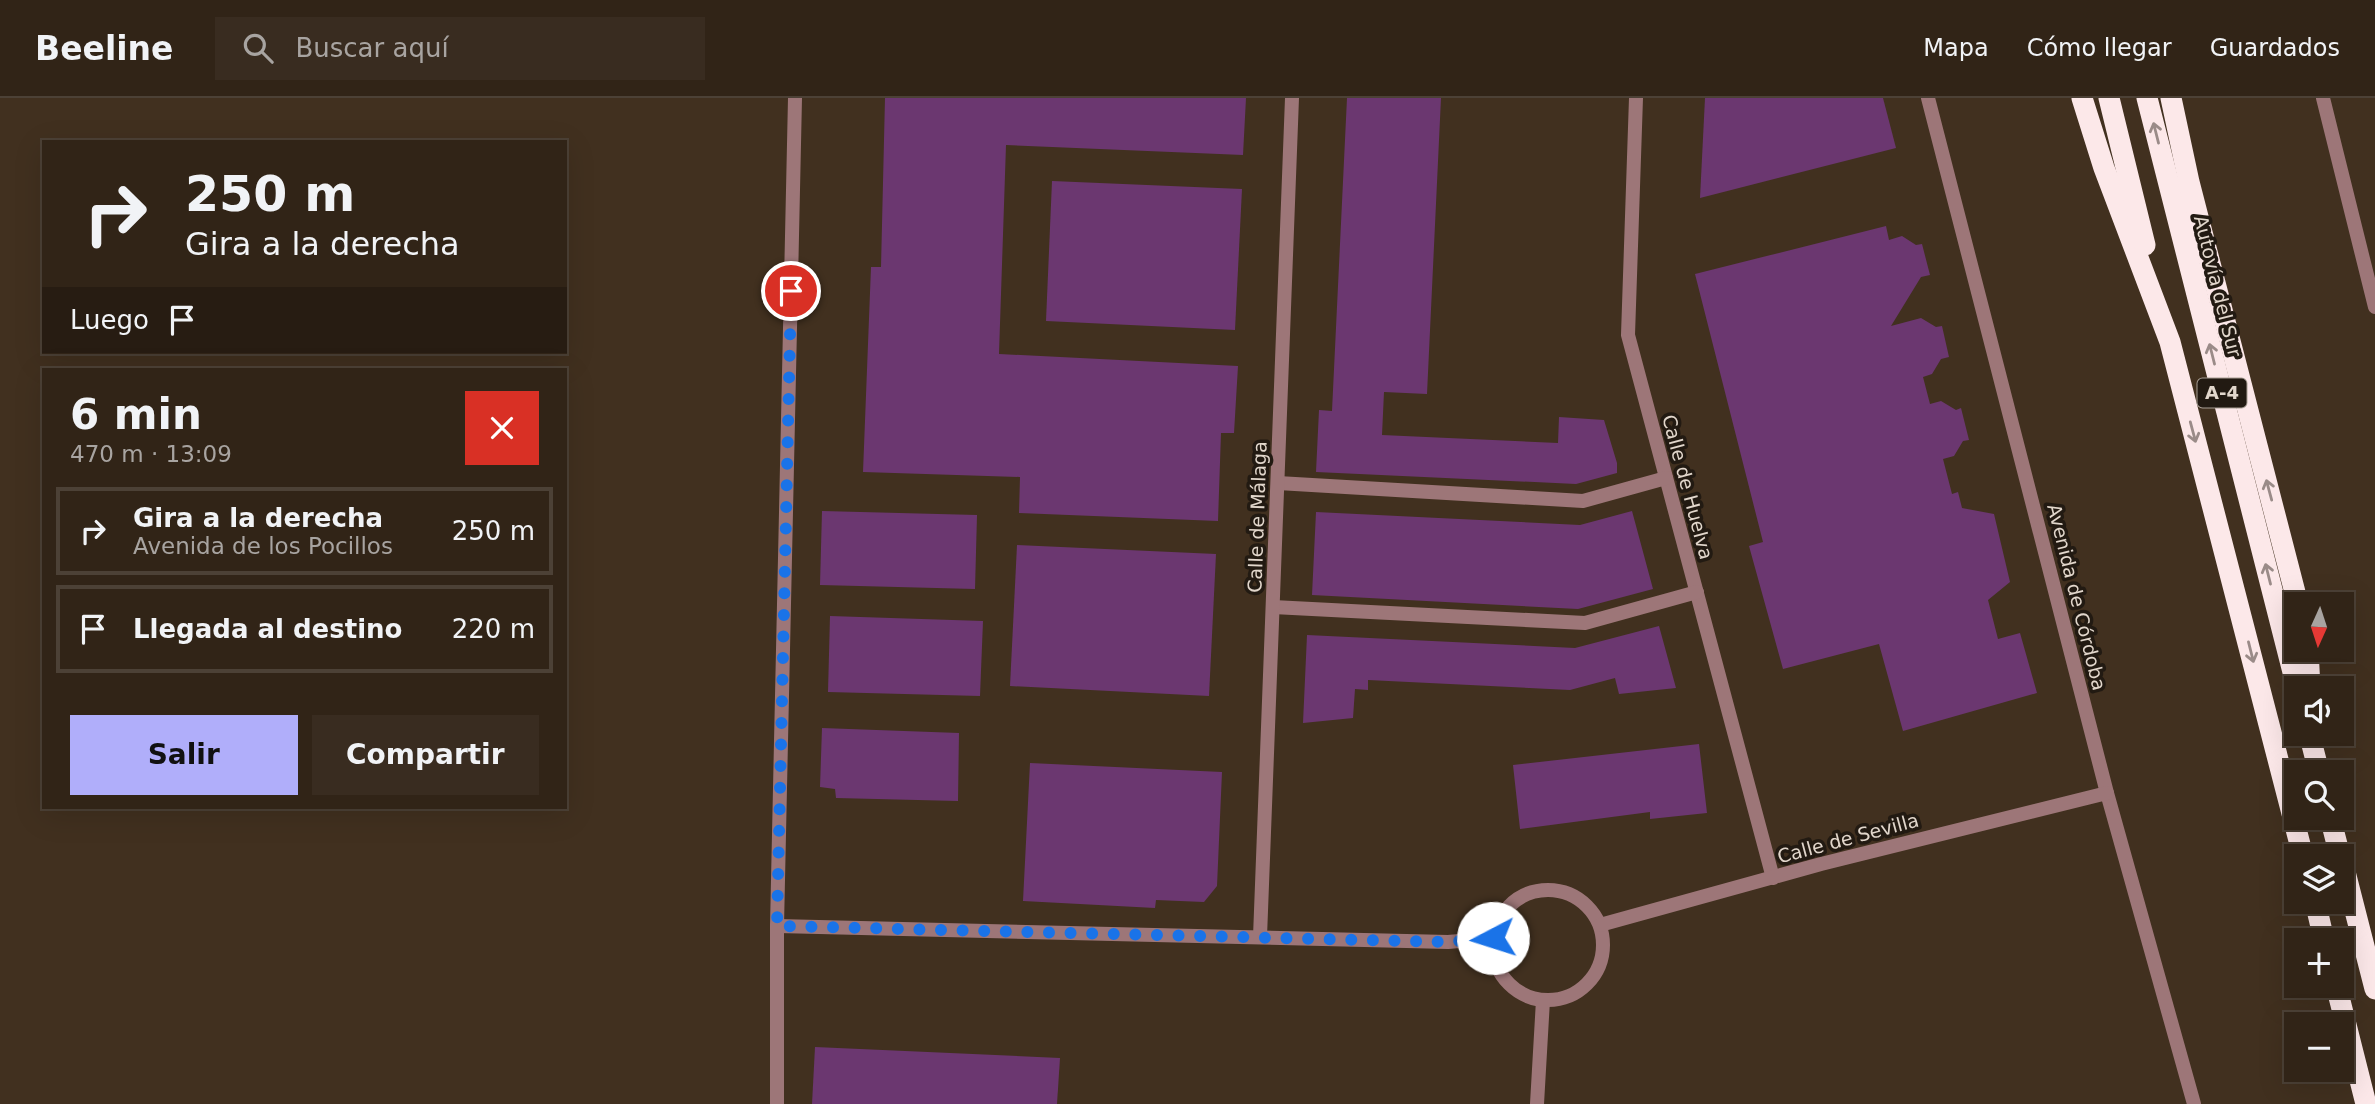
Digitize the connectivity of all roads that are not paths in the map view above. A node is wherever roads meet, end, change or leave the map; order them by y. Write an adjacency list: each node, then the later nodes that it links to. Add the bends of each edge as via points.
1 (795, 98): 23 (street)
2 (1292, 98): 13 (street, Calle de Málaga)
3 (1636, 98): 12 (street, Calle de Huelva, via 1628,335)
4 (1928, 98): 18 (street, Avenida de Córdoba)
5 (2082, 98): 11 (highway)
6 (2109, 98): 11 (highway, A-4)
7 (2147, 98): 17 (highway, Autovía del Sur / A-4, one-way to 7)
8 (2171, 98): 15 (highway, one-way to 8)
9 (2323, 98): 10 (street)
10 (2375, 307)
11 (2170, 342): 19 (highway, A-4, one-way to 19)
12 (1666, 478): 13 (street, via 1583,501); 14 (street, Calle de Huelva)
13 (1278, 483): 16 (street, Calle de Málaga)
14 (1696, 592): 16 (street, via 1584,623); 20 (street, Calle de Huelva)
15 (2295, 592)
16 (1273, 607): 24 (street, Calle de Málaga)
17 (2294, 676)
18 (2108, 793): 20 (street, Calle de Sevilla); 31 (street, Avenida de Córdoba)
19 (2300, 844)
20 (1773, 878): 22 (street, Calle de Sevilla)
21 (2354, 908): 26 (highway)
22 (1600, 925): 25 (street, via 1591,909 1577,898 1542,890 1509,906 1498,920); 28 (street, via 1603,950 1596,974 1572,995)
23 (777, 926): 24 (street); 29 (street)
24 (1260, 937): 25 (street, via 1448,942)
25 (1493, 938): 28 (street, via 1493,955 1509,984)
26 (2375, 989)
27 (2339, 998): 32 (highway)
28 (1543, 1000): 30 (street)
29 (777, 1104)
30 (1537, 1104)
31 (2194, 1104)
32 (2364, 1104)

